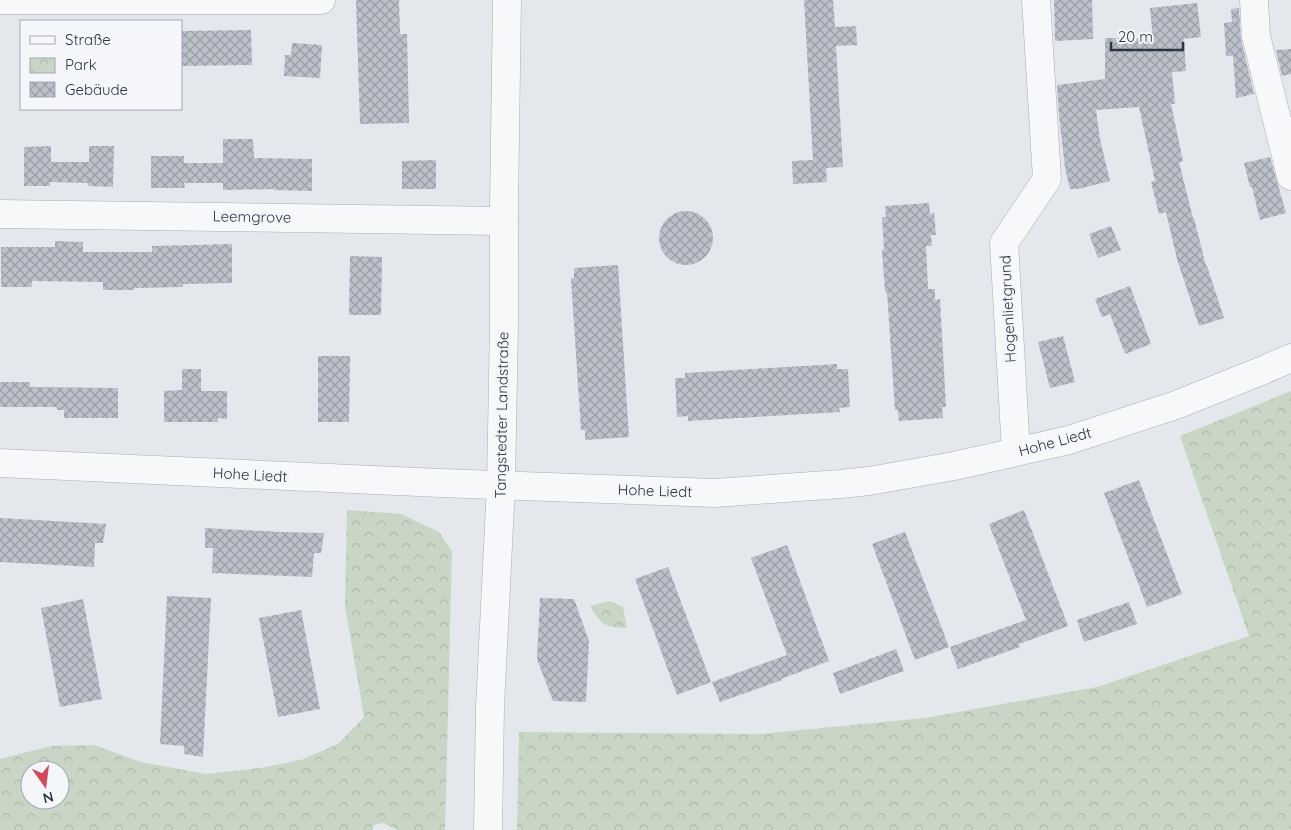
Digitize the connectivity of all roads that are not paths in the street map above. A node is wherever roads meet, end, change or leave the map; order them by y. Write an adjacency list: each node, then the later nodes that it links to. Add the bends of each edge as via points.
1 (0, 0): 2 (street)
2 (321, 0)
3 (507, 0): 8 (street, Tangstedter Landstraße)
4 (1036, 0): 10 (street, Hogenlietgrund, via 1047,180 1004,243)
5 (1254, 0): 6 (street, via 1256,36)
6 (1291, 176)
7 (0, 214): 8 (street, Leemgrove)
8 (504, 221): 12 (street, Tangstedter Landstraße)
9 (1291, 358): 10 (street, Hohe Liedt, via 1176,405 1069,440)
10 (1016, 452): 12 (street, Hohe Liedt, via 869,481 715,494)
11 (0, 463): 12 (street, Hohe Liedt)
12 (501, 485): 13 (street, Tangstedter Landstraße, via 490,707)
13 (488, 830)

